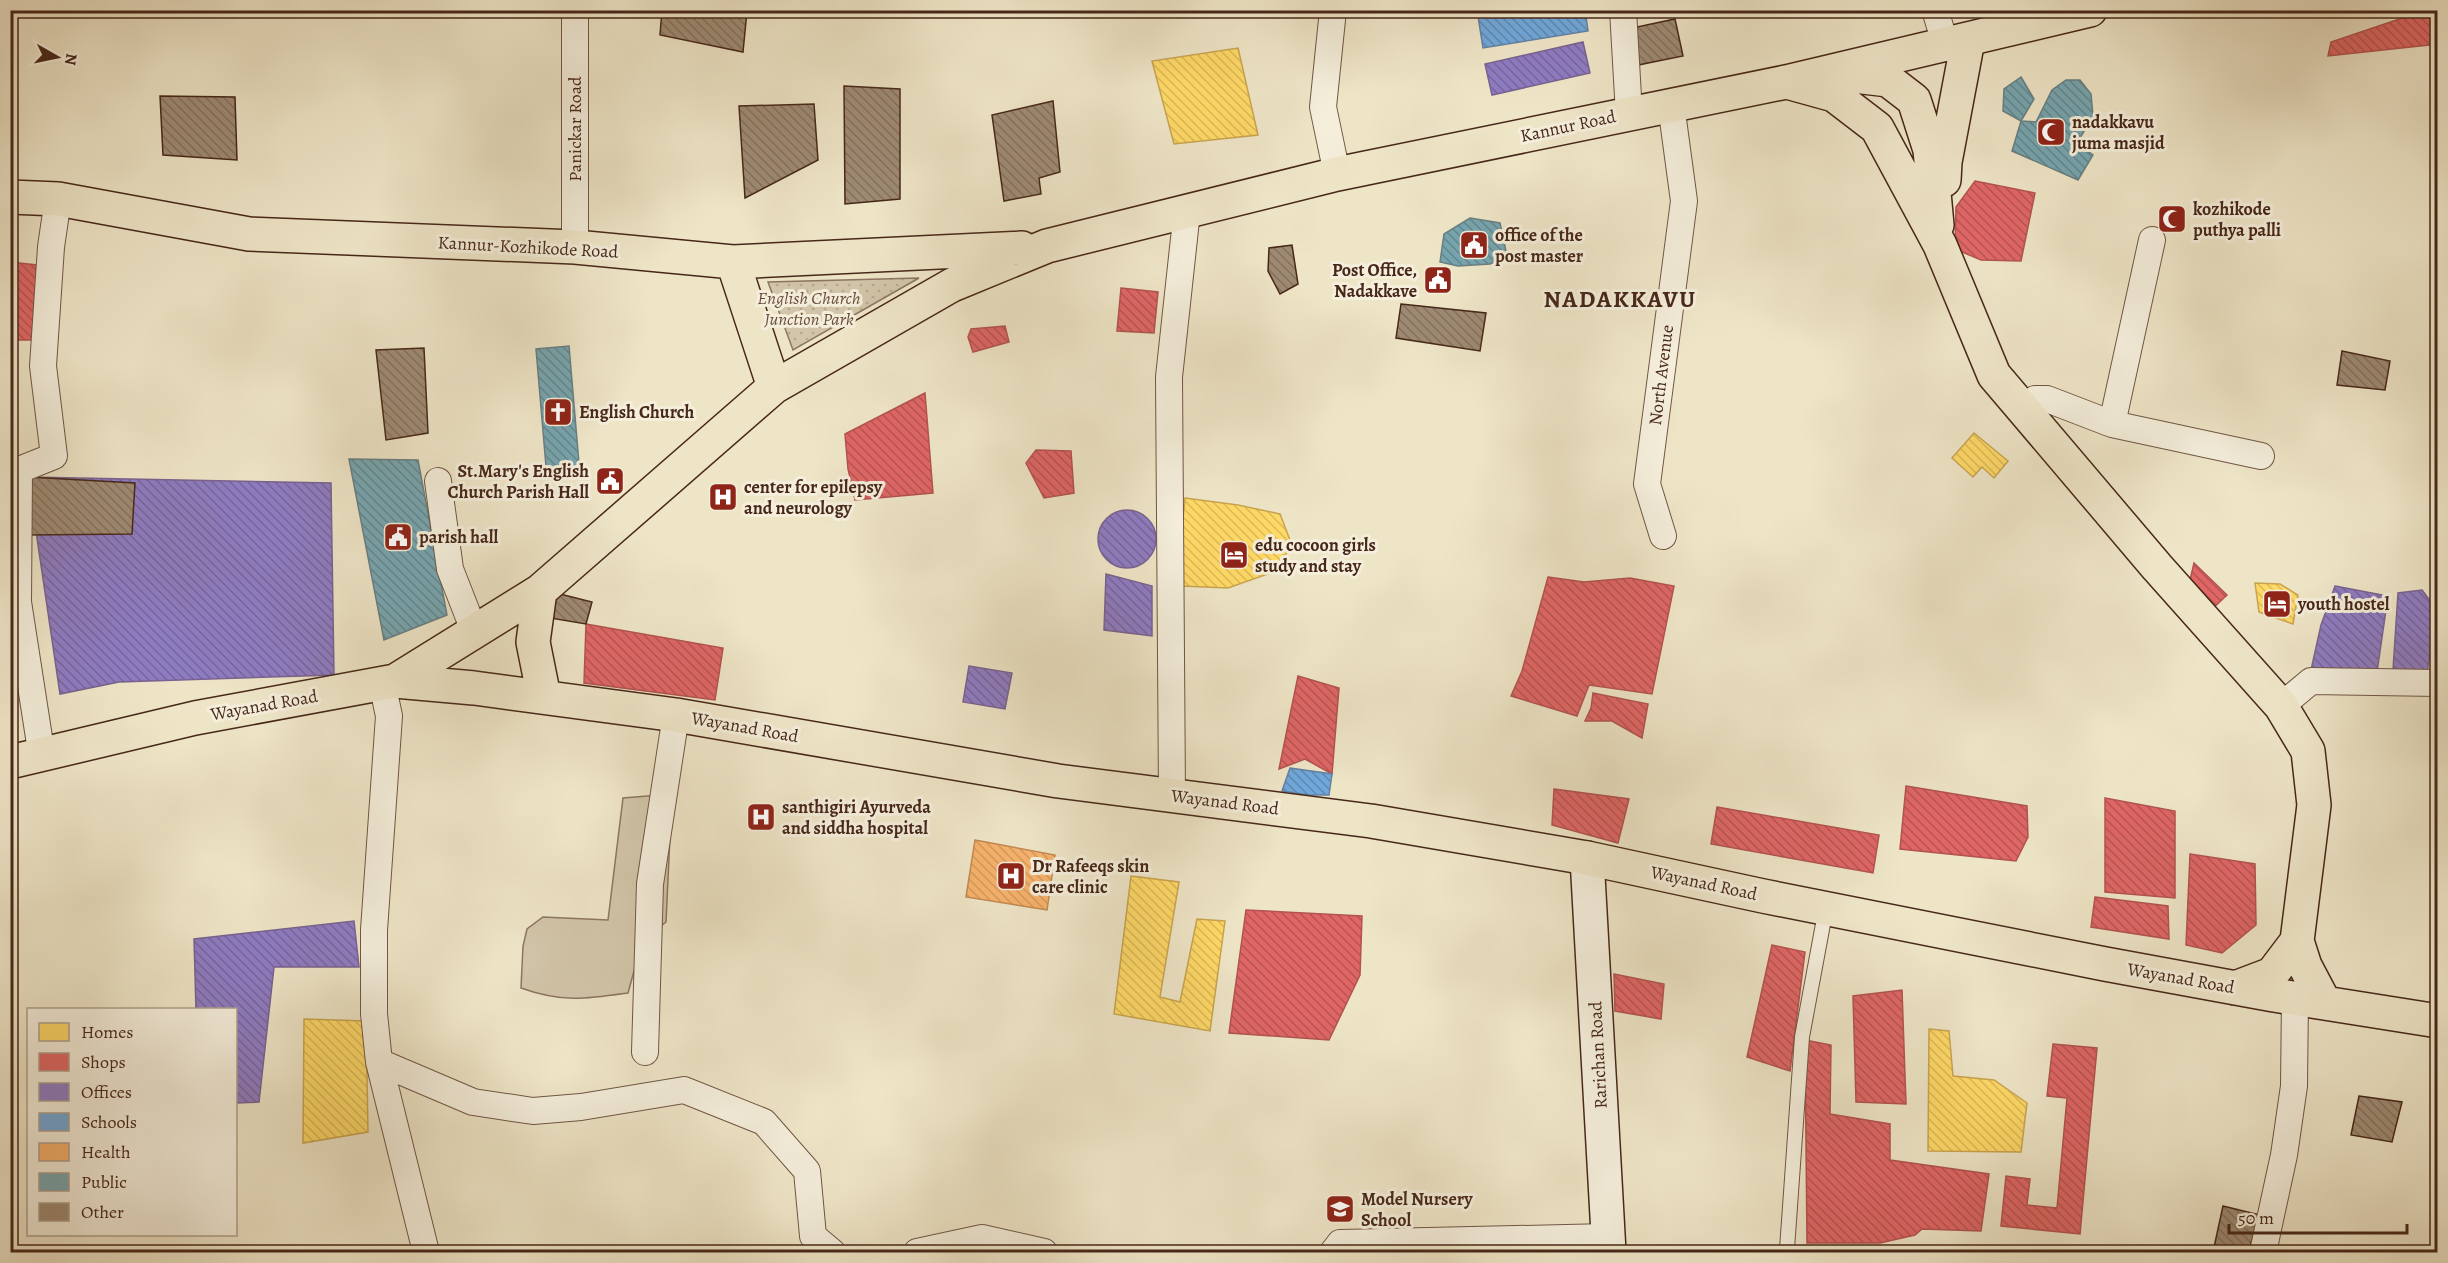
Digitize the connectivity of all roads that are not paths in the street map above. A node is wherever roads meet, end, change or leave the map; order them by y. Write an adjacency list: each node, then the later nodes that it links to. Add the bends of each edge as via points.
1 (575, 10): 18 (street, Panickar Road)
2 (1333, 10): 11 (street, via 1323,107)
3 (1623, 10): 10 (street)
4 (1935, 10): 6 (street)
5 (2090, 10): 6 (main road, Kannur Road)
6 (1957, 43): 7 (main road, Kannur Road); 16 (main road)
7 (1823, 72): 8 (main road, Kannur Road); 16 (main road, via 1888,80 1914,100 1930,150)
8 (1786, 81): 9 (main road, Kannur Road); 16 (main road, via 1834,95 1877,128)
9 (1671, 105): 10 (main road, Kannur Road); 25 (street, North Avenue, via 1684,201 1647,484)
10 (1629, 114): 11 (main road, Kannur Road)
11 (1337, 174): 14 (main road, Kannur Road)
12 (10, 197): 13 (main road, Kannur-Kozhikode Road)
13 (58, 199): 18 (main road, Kannur-Kozhikode Road, via 249,234); 33 (street, via 43,366 54,456 19,470 18,602)
14 (1187, 212): 17 (main road, Kannur Road); 35 (street, via 1169,377)
15 (2152, 240): 22 (street)
16 (1941, 245): 21 (main road, via 1994,375)
17 (1047, 246): 19 (main road, Kannur-Kozhikode Road); 20 (main road, via 952,285)
18 (576, 248): 19 (main road, Kannur-Kozhikode Road)
19 (733, 262): 20 (main road)
20 (774, 387): 26 (main road)
21 (2024, 410): 22 (street, via 2035,399 2047,399); 31 (main road)
22 (2112, 424): 23 (street)
23 (2260, 456)
24 (438, 481): 27 (street, via 450,569)
25 (1663, 536)
26 (540, 591): 27 (main road); 30 (main road, via 533,642)
27 (475, 633): 28 (main road)
28 (389, 682): 30 (main road, Wayanad Road); 33 (main road, Wayanad Road, via 195,718); 43 (street, via 374,930 374,1014)
29 (2438, 683): 31 (street, via 2312,681)
30 (544, 697): 32 (main road, Wayanad Road)
31 (2281, 706): 38 (main road, via 2308,751 2314,805)
32 (676, 715): 35 (main road, Wayanad Road, via 1058,781); 42 (street, via 650,884)
33 (43, 754): 34 (main road, Wayanad Road)
34 (10, 762)
35 (1172, 796): 36 (main road, Wayanad Road, via 1371,821)
36 (1587, 858): 37 (main road, Wayanad Road); 44 (street, Rarichan Road)
37 (1826, 908): 39 (main road, Wayanad Road); 45 (lane, via 1802,1037)
38 (2297, 941): 39 (main road, via 2272,974); 40 (main road)
39 (2235, 988): 40 (main road, Wayanad Road)
40 (2309, 1000): 41 (main road, Wayanad Road); 51 (street, via 2284,1155)
41 (2438, 1021)
42 (645, 1052)
43 (379, 1062): 46 (street); 47 (street, via 473,1102 533,1111 684,1090 764,1122 807,1171 813,1236)
44 (1608, 1245): 50 (street, via 1340,1243)
45 (1787, 1249)
46 (426, 1252)
47 (832, 1252)
48 (917, 1252): 49 (street, via 982,1238)
49 (1044, 1252)
50 (1333, 1252)
51 (2263, 1252)

